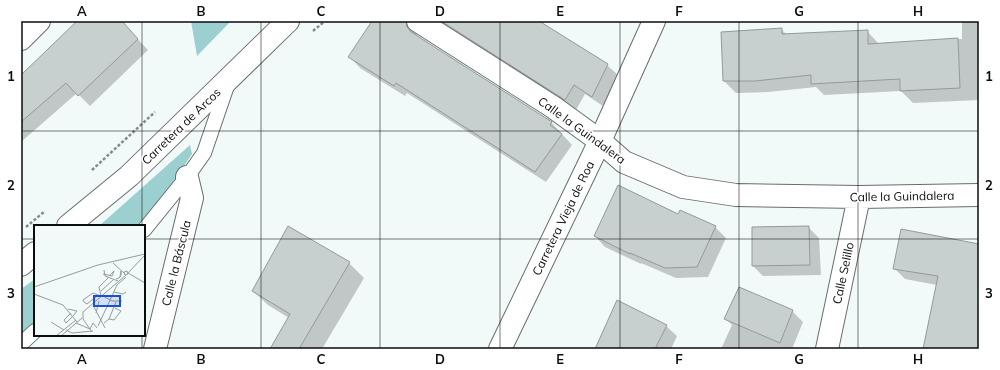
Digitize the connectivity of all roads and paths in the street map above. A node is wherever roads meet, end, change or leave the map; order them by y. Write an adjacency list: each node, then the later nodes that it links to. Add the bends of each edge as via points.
1 (39, 21): 7 (street)
2 (288, 21): 8 (street, Carretera de Arcos)
3 (325, 21): 6 (path)
4 (418, 21): 10 (street, Calle la Guindalera, via 553,107)
5 (654, 21): 10 (street, Carretera Vieja de Roa)
6 (308, 35)
7 (21, 39)
8 (230, 78): 12 (lane, via 204,153); 16 (street, Carretera de Arcos, via 130,176)
9 (158, 109): 11 (path)
10 (600, 141): 14 (street, Calle la Guindalera, via 624,162 683,187 736,195); 24 (street, Carretera Vieja de Roa)
11 (88, 174)
12 (187, 178): 17 (lane); 23 (street, Calle la Báscula, via 192,198)
13 (979, 195): 14 (street, Calle la Guindalera)
14 (859, 197): 25 (street, Calle Selillo)
15 (48, 209): 18 (path)
16 (69, 225)
17 (145, 229)
18 (21, 231)
19 (34, 254): 20 (street)
20 (21, 265)
21 (34, 333): 22 (lane)
22 (21, 344)
23 (155, 349)
24 (500, 349)
25 (827, 349)

